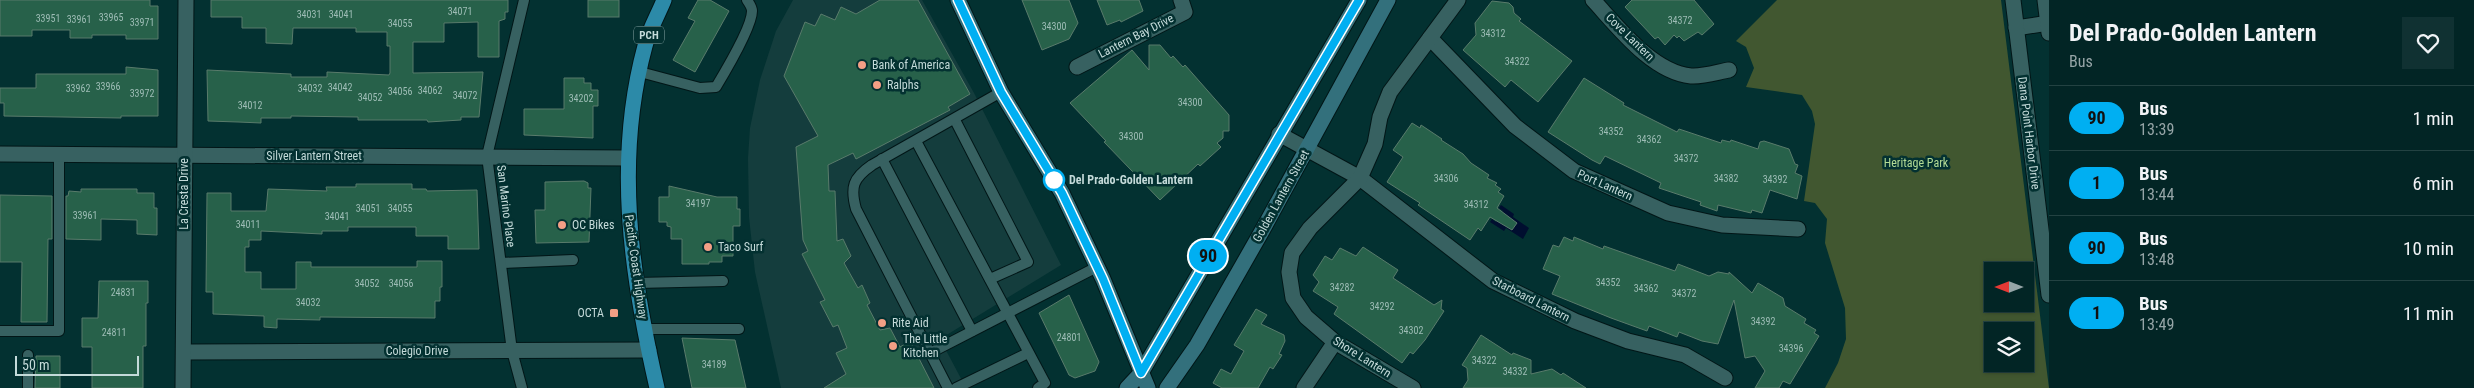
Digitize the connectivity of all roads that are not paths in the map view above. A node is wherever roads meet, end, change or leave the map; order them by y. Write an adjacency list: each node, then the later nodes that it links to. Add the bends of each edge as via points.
1 (186, 0): 26 (street, La Cresta Drive)
2 (524, 0): 27 (lane, San Marino Place)
3 (664, 0): 18 (highway, Pacific Coast Highway / PCH, via 645,45)
4 (747, 0): 18 (lane, via 752,9 750,20 716,87 700,88)
5 (958, 0): 19 (main road)
6 (1181, 0): 16 (street, Lantern Bay Drive, via 1185,12)
7 (1359, 0): 21 (main road)
8 (1388, 0): 23 (main road, Golden Lantern Street)
9 (1458, 0): 15 (street)
10 (1593, 0): 17 (street, Cove Lantern, via 1660,66 1692,76)
11 (2013, 0): 14 (street, Dana Point Harbor Drive)
12 (2045, 0): 13 (street)
13 (2049, 26): 14 (street)
14 (2016, 28): 38 (street, Dana Point Harbor Drive)
15 (1430, 38): 30 (street, via 1390,92 1380,117 1375,144); 31 (street, Port Lantern, via 1515,126 1574,171 1668,213 1722,225)
16 (1077, 67)
17 (1729, 70)
18 (640, 72): 28 (highway, Pacific Coast Highway / PCH, via 629,129)
19 (1001, 92): 20 (lane); 34 (main road, via 1062,193)
20 (955, 120): 22 (lane); 35 (lane, via 1028,262)
21 (1279, 134): 23 (street, Starboard Lantern); 52 (main road)
22 (916, 141): 29 (lane); 35 (lane)
23 (1308, 148): 30 (street, Starboard Lantern); 62 (main road, Golden Lantern Street, via 1197,345)
24 (0, 154): 25 (street, Silver Lantern Street)
25 (59, 155): 26 (street, Silver Lantern Street); 42 (lane, via 60,331)
26 (184, 156): 27 (street, Silver Lantern Street); 47 (street, La Cresta Drive)
27 (486, 156): 28 (street, Silver Lantern Street); 33 (lane, San Marino Place)
28 (628, 158): 37 (highway, Pacific Coast Highway / PCH, via 628,222)
29 (882, 159): 43 (lane); 48 (lane, via 859,174 853,198)
30 (1360, 178): 44 (street, Shore Lantern, via 1310,228 1292,253 1289,272 1294,298 1306,317); 51 (street, Starboard Lantern, via 1493,281 1575,321 1628,341 1685,355)
31 (1798, 229)
32 (573, 260): 33 (lane)
33 (500, 263): 46 (lane, San Marino Place)
34 (1098, 267): 39 (lane); 52 (main road)
35 (990, 279): 39 (lane)
36 (723, 281): 37 (lane)
37 (637, 283): 40 (highway, Pacific Coast Highway / PCH)
38 (2049, 295)
39 (1008, 313): 43 (lane); 49 (lane)
40 (645, 329): 41 (lane); 45 (highway, Pacific Coast Highway / PCH)
41 (739, 330)
42 (0, 331)
43 (972, 331): 48 (lane)
44 (1335, 342): 63 (street); 64 (street, Shore Lantern)
45 (649, 350): 46 (street, Colegio Drive); 56 (highway, Pacific Coast Highway / PCH)
46 (512, 351): 47 (street, Colegio Drive); 55 (lane, San Marino Place)
47 (185, 352): 54 (street, La Cresta Drive)
48 (930, 353): 57 (lane)
49 (1028, 353): 58 (lane); 59 (lane, via 1045,384)
50 (28, 355): 53 (lane)
51 (1726, 378)
52 (1141, 381): 60 (main road); 61 (main road)
53 (28, 388)
54 (184, 388)
55 (522, 388)
56 (658, 388)
57 (948, 388)
58 (956, 388)
59 (1038, 388)
60 (1127, 388)
61 (1148, 388)
62 (1167, 388)
63 (1304, 388)
64 (1413, 388)

